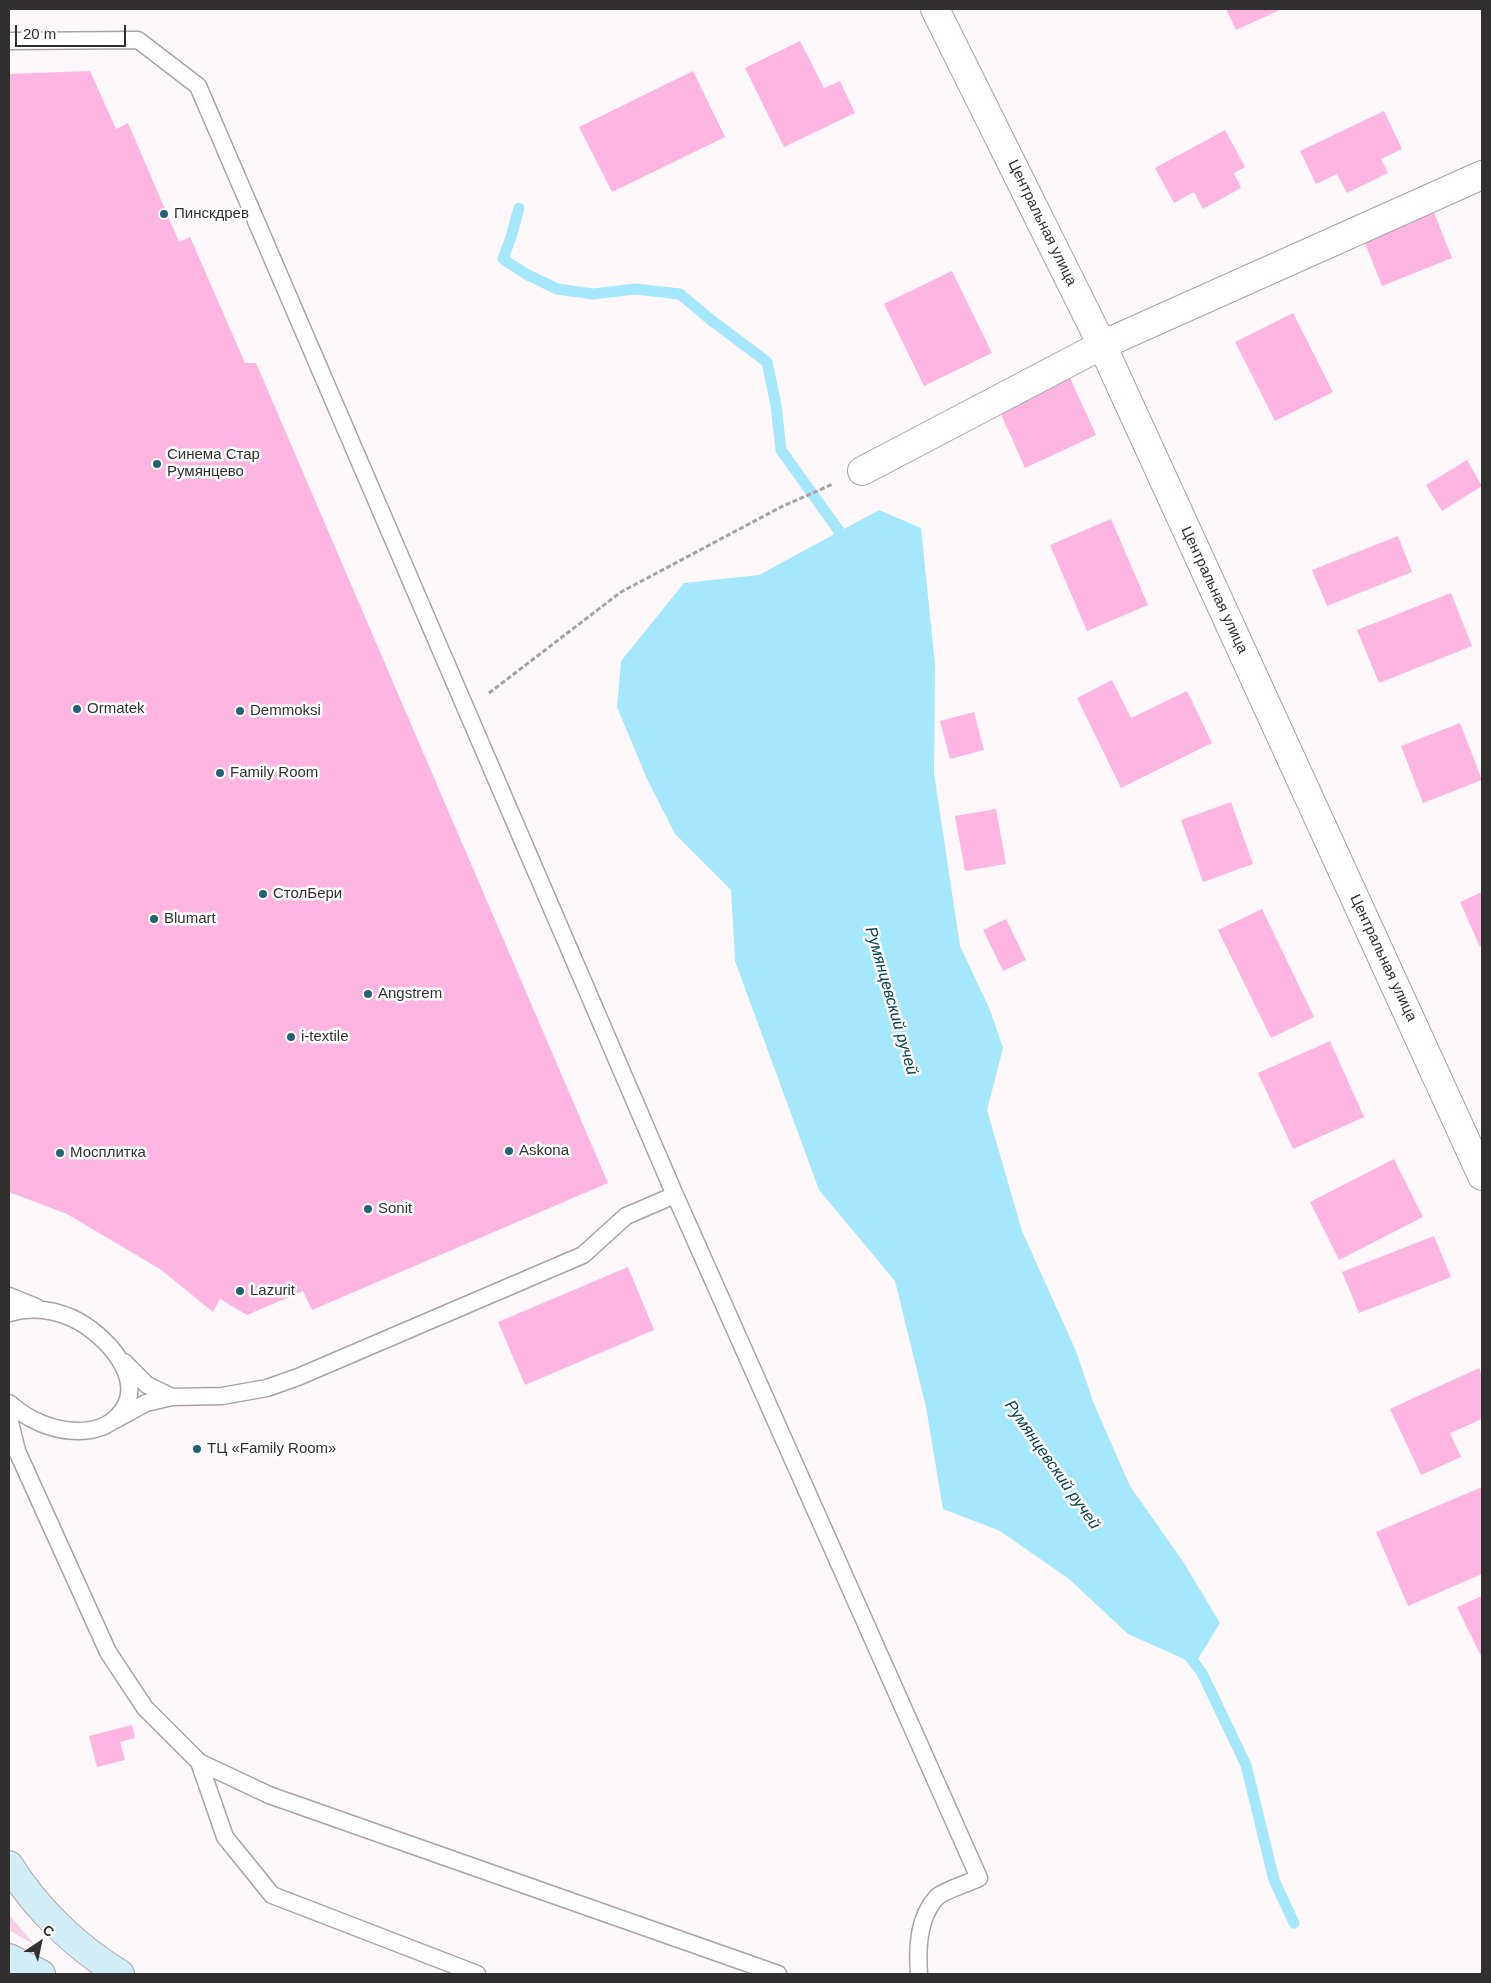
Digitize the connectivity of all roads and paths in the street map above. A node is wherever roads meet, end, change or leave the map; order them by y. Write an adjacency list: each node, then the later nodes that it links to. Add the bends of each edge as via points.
1 (935, 9): 4 (street, Центральная улица)
2 (9, 41): 6 (lane, via 138,40 198,86)
3 (1482, 175): 4 (street)
4 (1102, 345): 5 (street); 7 (street, Центральная улица)
5 (862, 471): 6 (path, via 781,507 621,592)
6 (467, 710): 8 (lane)
7 (1482, 1176)
8 (675, 1195): 13 (lane, via 626,1216 583,1255 298,1377 267,1388 222,1396); 24 (lane, via 980,1878 938,1896 922,1919)
9 (9, 1296): 10 (lane)
10 (43, 1310): 11 (lane, via 24,1309); 12 (lane, via 72,1318 90,1328)
11 (9, 1313)
12 (118, 1356): 13 (lane, via 147,1385); 16 (lane, via 126,1372 129,1395)
13 (172, 1397): 16 (lane, via 146,1404)
14 (9, 1403): 16 (lane, via 28,1418 66,1431 94,1430)
15 (9, 1418): 17 (lane, via 17,1451 108,1652 145,1708)
16 (115, 1420)
17 (199, 1762): 22 (lane, via 225,1837 272,1895); 23 (lane, via 269,1795)
18 (9, 1865): 21 (main road, via 24,1890 63,1930)
19 (9, 1958): 20 (main road)
20 (41, 1974)
21 (120, 1974)
22 (477, 1974)
23 (778, 1974)
24 (919, 1974)

